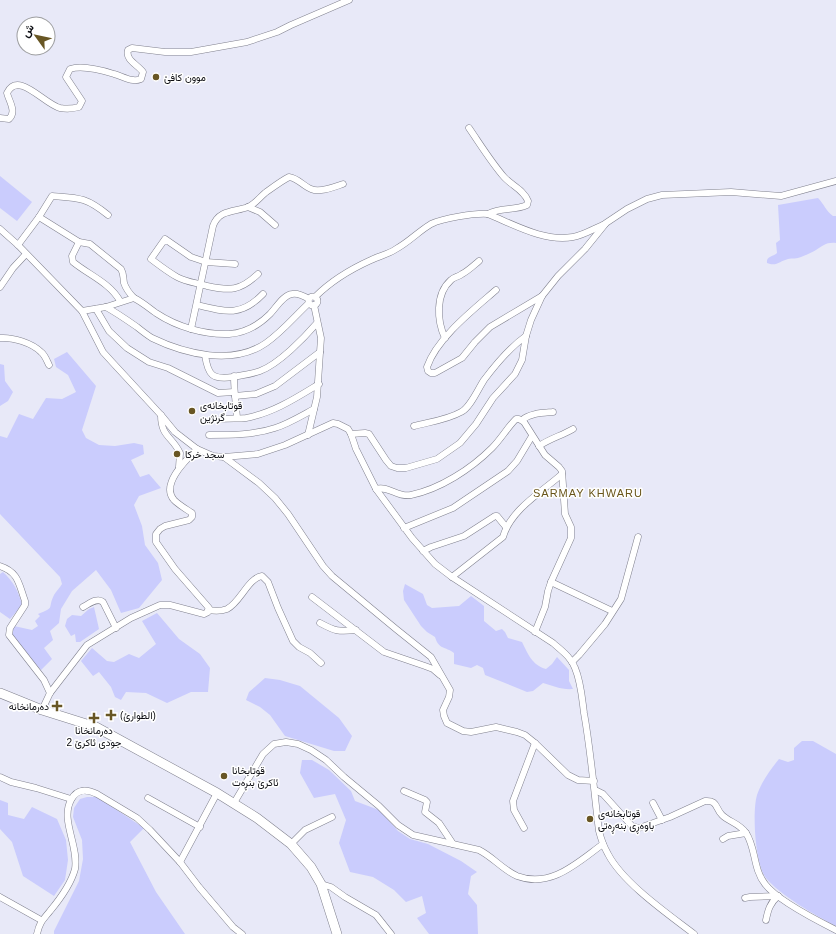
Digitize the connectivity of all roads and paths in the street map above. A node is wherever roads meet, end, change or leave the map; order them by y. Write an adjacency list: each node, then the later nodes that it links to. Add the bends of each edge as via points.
1 (349, 0): 2 (street, via 277,32 240,44 185,52 132,48 128,50 128,57 143,72 141,79 138,80 75,67 70,69 66,77 82,101 79,107 59,108 25,86 13,85 7,93 12,116)
2 (0, 118)
3 (469, 128): 7 (street, via 500,173 523,193 528,201 527,205 521,208 496,210)
4 (836, 181): 10 (street, via 781,196 731,192 662,195 639,203)
5 (343, 184): 6 (street, via 312,190 289,177)
6 (248, 208): 11 (street, via 260,212); 17 (street, via 230,211 217,218)
7 (488, 214): 10 (street, via 557,239 575,236); 27 (street, via 479,213 432,224 396,250 325,286)
8 (108, 215): 9 (street, via 96,205 81,198 52,196)
9 (39, 217): 13 (street); 14 (street)
10 (606, 223): 24 (street)
11 (275, 225)
12 (0, 229): 14 (street)
13 (79, 242): 25 (street, via 90,244 123,272 127,290); 26 (street, via 72,256 73,262 108,286)
14 (18, 245): 15 (street)
15 (26, 254): 21 (street); 31 (street)
16 (479, 261): 36 (street, via 449,282 442,296 438,318)
17 (206, 262): 18 (street); 20 (street); 20 (street, via 191,256 165,238 151,259 176,277)
18 (235, 264)
19 (258, 274): 20 (street, via 239,287 227,290)
20 (201, 284): 28 (street)
21 (0, 287)
22 (496, 290): 36 (street)
23 (263, 294): 28 (street, via 240,310 230,311)
24 (542, 296): 34 (street); 36 (street, via 490,327 462,358 431,373 426,367)
25 (134, 298): 26 (street); 33 (street, via 167,319)
26 (120, 301): 29 (street)
27 (312, 301): 32 (street); 33 (street, via 296,294 289,294 262,322 238,333 222,334); 38 (street, via 277,334 256,349 226,357)
28 (197, 305): 33 (street)
29 (106, 306): 30 (street); 38 (street, via 151,337)
30 (96, 309): 31 (street); 42 (street, via 109,331 127,348 149,362 168,368 218,393)
31 (82, 311): 45 (street, via 103,352)
32 (317, 323): 37 (street, via 321,338); 40 (street, via 283,357 270,366 261,371)
33 (191, 329)
34 (526, 336): 49 (street, via 514,344 501,359 464,411); 51 (street, via 522,360 515,374 493,398 468,435 437,459 397,468 386,460 369,434)
35 (0, 338): 39 (street, via 7,337 34,347 42,352)
36 (445, 338)
37 (320, 352): 41 (street); 42 (street, via 268,390 256,394)
38 (204, 355): 40 (street, via 210,374 223,378)
39 (49, 365)
40 (234, 376): 42 (street)
41 (319, 384): 43 (street); 46 (street, via 269,412)
42 (235, 394): 46 (street)
43 (314, 409): 52 (street, via 274,428 245,434); 53 (street)
44 (553, 412): 48 (street, via 531,415)
45 (161, 415): 56 (street, via 175,432); 58 (street, via 164,432 180,453)
46 (237, 418): 47 (street)
47 (222, 419)
48 (522, 420): 54 (street); 60 (street, via 516,419 492,448 480,458 453,478 433,488 409,496 380,488)
49 (414, 426)
50 (573, 429): 55 (street)
51 (351, 434): 53 (street, via 343,426 333,423); 60 (street)
52 (210, 435)
53 (308, 435): 57 (street, via 258,454)
54 (532, 436): 55 (street); 62 (street, via 508,471 453,508)
55 (539, 446): 59 (street, via 559,467)
56 (197, 449): 57 (street, via 213,456); 58 (street)
57 (224, 457): 78 (street, via 275,498 332,576 432,657)
58 (179, 468): 70 (street, via 170,489 174,500 192,513 192,517 160,529 156,534 156,542 175,569 209,608)
59 (562, 474): 61 (street, via 538,492); 67 (street, via 565,514 572,532)
60 (376, 490): 62 (street)
61 (506, 527): 64 (street, via 495,516 464,536); 66 (street, via 503,537)
62 (404, 528): 64 (street)
63 (638, 537): 71 (street, via 621,598)
64 (423, 552): 66 (street)
65 (0, 566): 80 (street, via 15,574 25,601 10,628 9,635 44,680)
66 (452, 577): 75 (street)
67 (551, 582): 71 (street); 75 (street)
68 (312, 597): 74 (street)
69 (83, 607): 73 (street, via 98,599 101,600)
70 (208, 610): 73 (street, via 204,614 170,605 160,605); 77 (street, via 227,609 258,576 262,576 268,582 293,641)
71 (612, 611): 76 (street, via 605,624)
72 (320, 623): 74 (street, via 342,632)
73 (116, 628): 80 (street, via 87,645)
74 (356, 630): 78 (street, via 384,652 426,666)
75 (535, 632): 76 (street, via 553,643)
76 (572, 662): 84 (street, via 578,678)
77 (321, 663)
78 (443, 677): 82 (street, via 450,693 443,710 447,723 471,732 496,727 507,729 525,735)
79 (0, 693): 81 (street)
80 (50, 693): 81 (street)
81 (42, 710): 87 (street, via 96,727)
82 (535, 743): 84 (street, via 568,775 578,780); 95 (street, via 513,801 514,810)
83 (0, 777): 89 (street)
84 (594, 781): 85 (street)
85 (595, 790): 93 (street, via 603,794 636,828); 100 (street, via 599,831)
86 (404, 791): 99 (street, via 427,802 425,812 439,823)
87 (217, 793): 90 (street); 94 (street)
88 (148, 798): 94 (street)
89 (71, 799): 101 (street, via 79,791 84,790 97,794 143,823); 106 (street, via 68,822 75,846 76,863 67,888)
90 (234, 803): 98 (street); 99 (street, via 263,754 274,744 298,744 326,760 398,825 413,835)
91 (653, 803): 93 (street)
92 (332, 817): 98 (street, via 305,830)
93 (662, 820): 96 (street, via 710,800 722,816 741,827)
94 (200, 826): 101 (street)
95 (524, 828)
96 (746, 833): 97 (street); 103 (street, via 762,880)
97 (723, 839)
98 (291, 844): 102 (street, via 311,867)
99 (453, 844): 100 (street, via 479,850 517,876 535,880 548,879 561,873)
100 (603, 844): 113 (street, via 618,870 648,898)
101 (180, 862): 110 (street, via 199,888)
102 (321, 884): 111 (street); 112 (street, via 331,887 376,915)
103 (778, 896): 105 (street); 107 (street, via 769,907); 108 (street)
104 (0, 898): 106 (street)
105 (745, 898)
106 (42, 920): 109 (street)
107 (766, 920)
108 (836, 930)
109 (37, 934)
110 (242, 934)
111 (337, 934)
112 (391, 934)
113 (694, 934)

